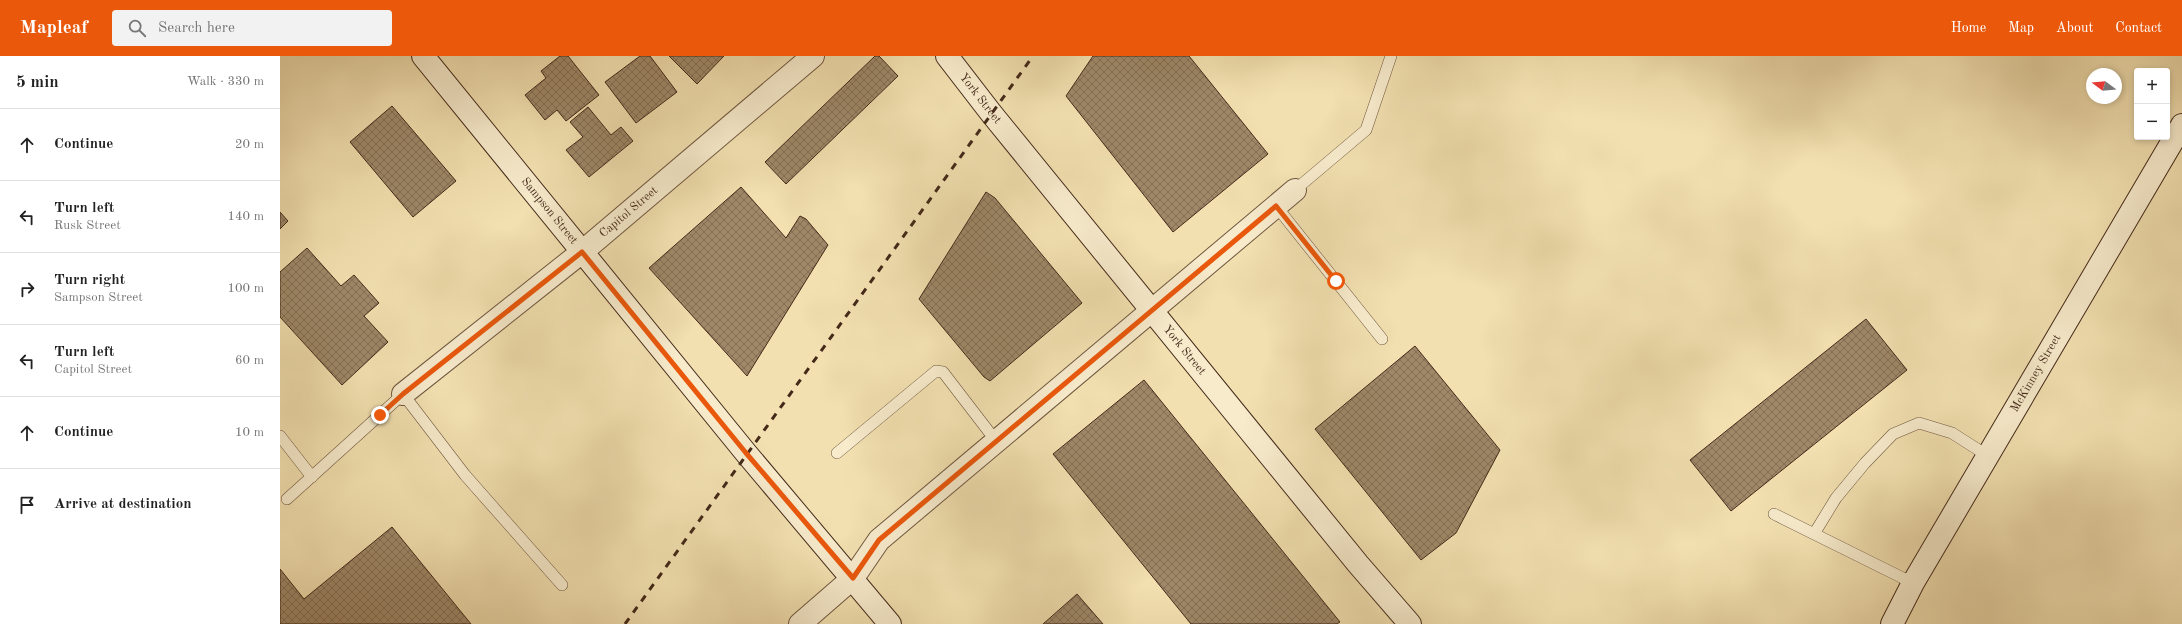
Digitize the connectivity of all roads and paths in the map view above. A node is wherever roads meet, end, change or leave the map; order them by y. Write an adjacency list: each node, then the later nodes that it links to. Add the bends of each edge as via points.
1 (423, 56): 8 (street, Sampson Street)
2 (813, 56): 8 (street, Capitol Street)
3 (947, 56): 9 (street, York Street)
4 (1391, 56): 6 (lane, via 1366,130)
5 (2182, 125): 15 (street, McKinney Street)
6 (1295, 190): 7 (street)
7 (1276, 206): 9 (street); 10 (lane)
8 (582, 252): 11 (street, Capitol Street); 20 (street, Sampson Street, via 746,453)
9 (1153, 311): 13 (street); 25 (street, York Street, via 1358,564)
10 (1382, 339)
11 (403, 394): 16 (lane); 22 (lane, via 465,475)
12 (280, 436): 16 (lane)
13 (996, 441): 14 (lane, via 943,372 936,371); 20 (street, via 879,540)
14 (837, 453)
15 (1988, 456): 19 (lane, via 1952,433 1920,423 1893,434 1836,498); 21 (street, McKinney Street)
16 (312, 477): 17 (lane)
17 (287, 499)
18 (1774, 514): 19 (lane)
19 (1814, 534): 21 (lane)
20 (853, 578): 23 (street); 24 (street, Sampson Street)
21 (1913, 583): 26 (street, McKinney Street)
22 (562, 585)
23 (800, 624)
24 (890, 624)
25 (1410, 624)
26 (1892, 624)

